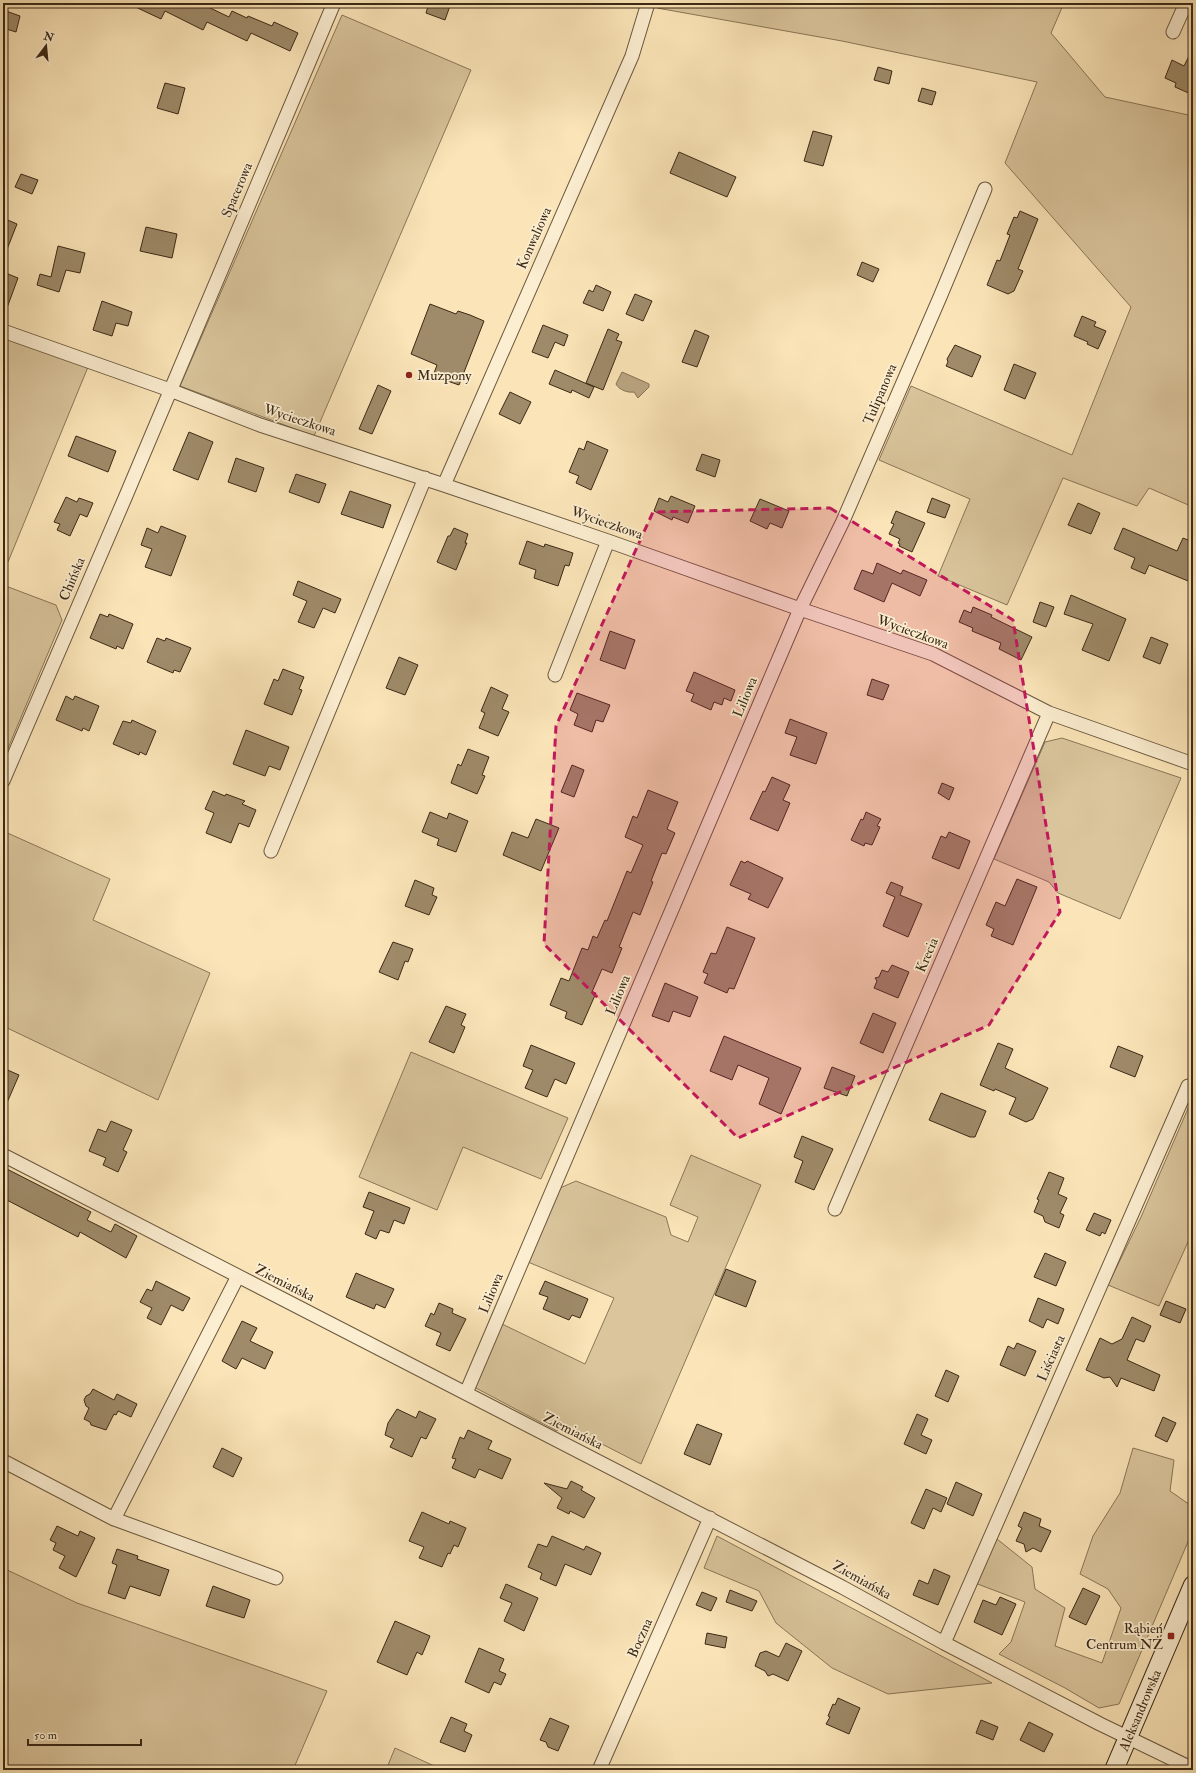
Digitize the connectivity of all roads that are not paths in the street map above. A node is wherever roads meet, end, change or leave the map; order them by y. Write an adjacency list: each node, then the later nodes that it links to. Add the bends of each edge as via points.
1 (334, 3): 7 (street, Spacerowa)
2 (648, 3): 9 (street, Konwaliowa, via 632,56)
3 (1186, 3): 4 (street)
4 (1173, 32)
5 (985, 189): 11 (street, Tulipanowa, via 843,521)
6 (3, 331): 7 (street, Wycieczkowa)
7 (170, 390): 8 (street, Wycieczkowa, via 260,425); 15 (street, Chińska)
8 (425, 478): 9 (street, Wycieczkowa); 16 (street)
9 (444, 484): 10 (street, Wycieczkowa)
10 (608, 541): 11 (street, Wycieczkowa); 12 (street)
11 (800, 610): 13 (street, Wycieczkowa, via 933,654); 21 (street, Liliowa)
12 (555, 675)
13 (1049, 713): 14 (street, Wycieczkowa); 19 (street, Krecia)
14 (1193, 764)
15 (3, 781)
16 (271, 851)
17 (1188, 1086): 27 (street, Liściasta)
18 (3, 1155): 20 (street, Ziemiańska)
19 (835, 1209)
20 (238, 1276): 21 (street, Ziemiańska); 24 (street)
21 (466, 1393): 23 (street, Ziemiańska)
22 (3, 1461): 24 (street)
23 (710, 1518): 27 (street, Ziemiańska); 29 (street, Boczna)
24 (114, 1519): 25 (street)
25 (276, 1578)
26 (1193, 1585): 28 (main road, Aleksandrowska)
27 (944, 1643): 28 (street, Ziemiańska)
28 (1128, 1737): 30 (main road, Aleksandrowska); 31 (street, Ziemiańska)
29 (599, 1770)
30 (1114, 1770)
31 (1193, 1770)

